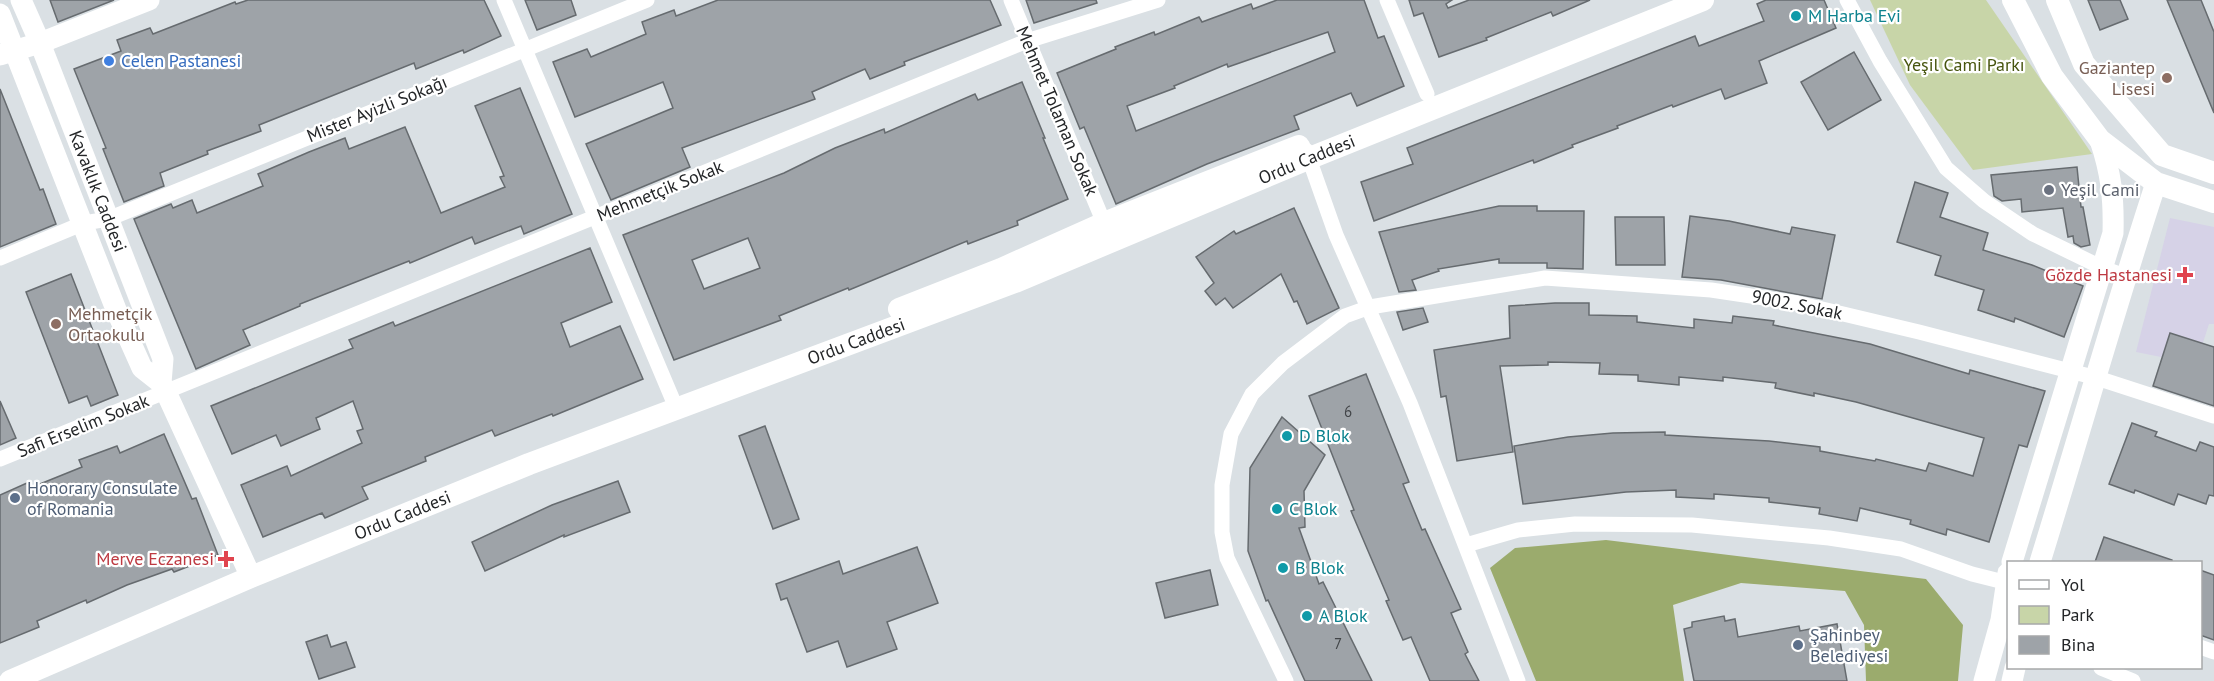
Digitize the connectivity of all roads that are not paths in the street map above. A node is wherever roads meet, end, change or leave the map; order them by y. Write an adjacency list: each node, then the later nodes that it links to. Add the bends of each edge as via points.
1 (21, 0): 15 (street, Kavaklık Caddesi)
2 (149, 0): 15 (street)
3 (504, 0): 16 (street)
4 (647, 0): 16 (street, Mister Ayizli Sokağı)
5 (1011, 0): 14 (street, Mehmet Tolaman Sokak)
6 (1158, 0): 14 (street, Mehmetçik Sokak)
7 (1387, 0): 18 (street)
8 (1669, 0): 18 (main road, Ordu Caddesi)
9 (1703, 0): 20 (main road, Ordu Caddesi)
10 (1847, 0): 29 (street, via 1946,168 1984,201 2033,234)
11 (2013, 0): 19 (main road, via 2052,76)
12 (2057, 0): 21 (main road, via 2084,64 2162,155)
13 (0, 14): 17 (street, Kavaklık Caddesi)
14 (1027, 42): 24 (street, Mehmetçik Sokak); 26 (street, Mehmet Tolaman Sokak)
15 (40, 43): 17 (street); 25 (street, Kavaklık Caddesi)
16 (526, 48): 24 (street); 25 (street, Mister Ayizli Sokağı)
17 (7, 52): 27 (street, Kavaklık Caddesi)
18 (1427, 94): 20 (main road, Ordu Caddesi)
19 (2100, 140): 22 (main road); 29 (street, via 2110,170 2114,202 2113,233)
20 (1307, 151): 26 (main road, Ordu Caddesi); 31 (street, via 1336,235); 41 (main road, Ordu Caddesi, via 1015,282)
21 (2214, 173)
22 (2157, 183): 23 (main road); 30 (street)
23 (2214, 202)
24 (596, 217): 34 (street, Mehmetçik Sokak); 35 (street)
25 (108, 219): 27 (street, Mister Ayizli Sokağı); 34 (street, Kavaklık Caddesi, via 163,358)
26 (1104, 223): 35 (main road, Ordu Caddesi, via 1001,269)
27 (84, 224): 28 (street, Mister Ayizli Sokağı); 34 (street, Kavaklık Caddesi, via 142,368)
28 (0, 258)
29 (2103, 268): 30 (street); 32 (street)
30 (2125, 276): 33 (street)
31 (1370, 307): 32 (street, 9002. Sokak, via 1545,278 1666,285 1797,303); 38 (street); 48 (street, 9002. Sokak, via 1345,316 1283,363 1252,394 1231,434 1222,485 1222,532 1227,558)
32 (2072, 371): 33 (street, 9002. Sokak); 39 (street)
33 (2097, 378): 36 (street, 9002. Sokak); 40 (street)
34 (164, 388): 37 (street, Safi Erselim Sokak); 41 (street, Kavaklık Caddesi)
35 (672, 398): 41 (main road, Ordu Caddesi)
36 (2214, 416)
37 (0, 459)
38 (1466, 545): 42 (street, via 1518,530 1575,524 1692,525 1900,549 1972,573); 49 (street)
39 (2013, 561)
40 (2040, 561)
41 (248, 571): 46 (main road, Ordu Caddesi); 47 (main road, Ordu Caddesi)
42 (2007, 575)
43 (2007, 599): 44 (street)
44 (2005, 623): 50 (street)
45 (2103, 669): 51 (street)
46 (0, 672)
47 (10, 681)
48 (1286, 681)
49 (1518, 681)
50 (1984, 681)
51 (2133, 681)

